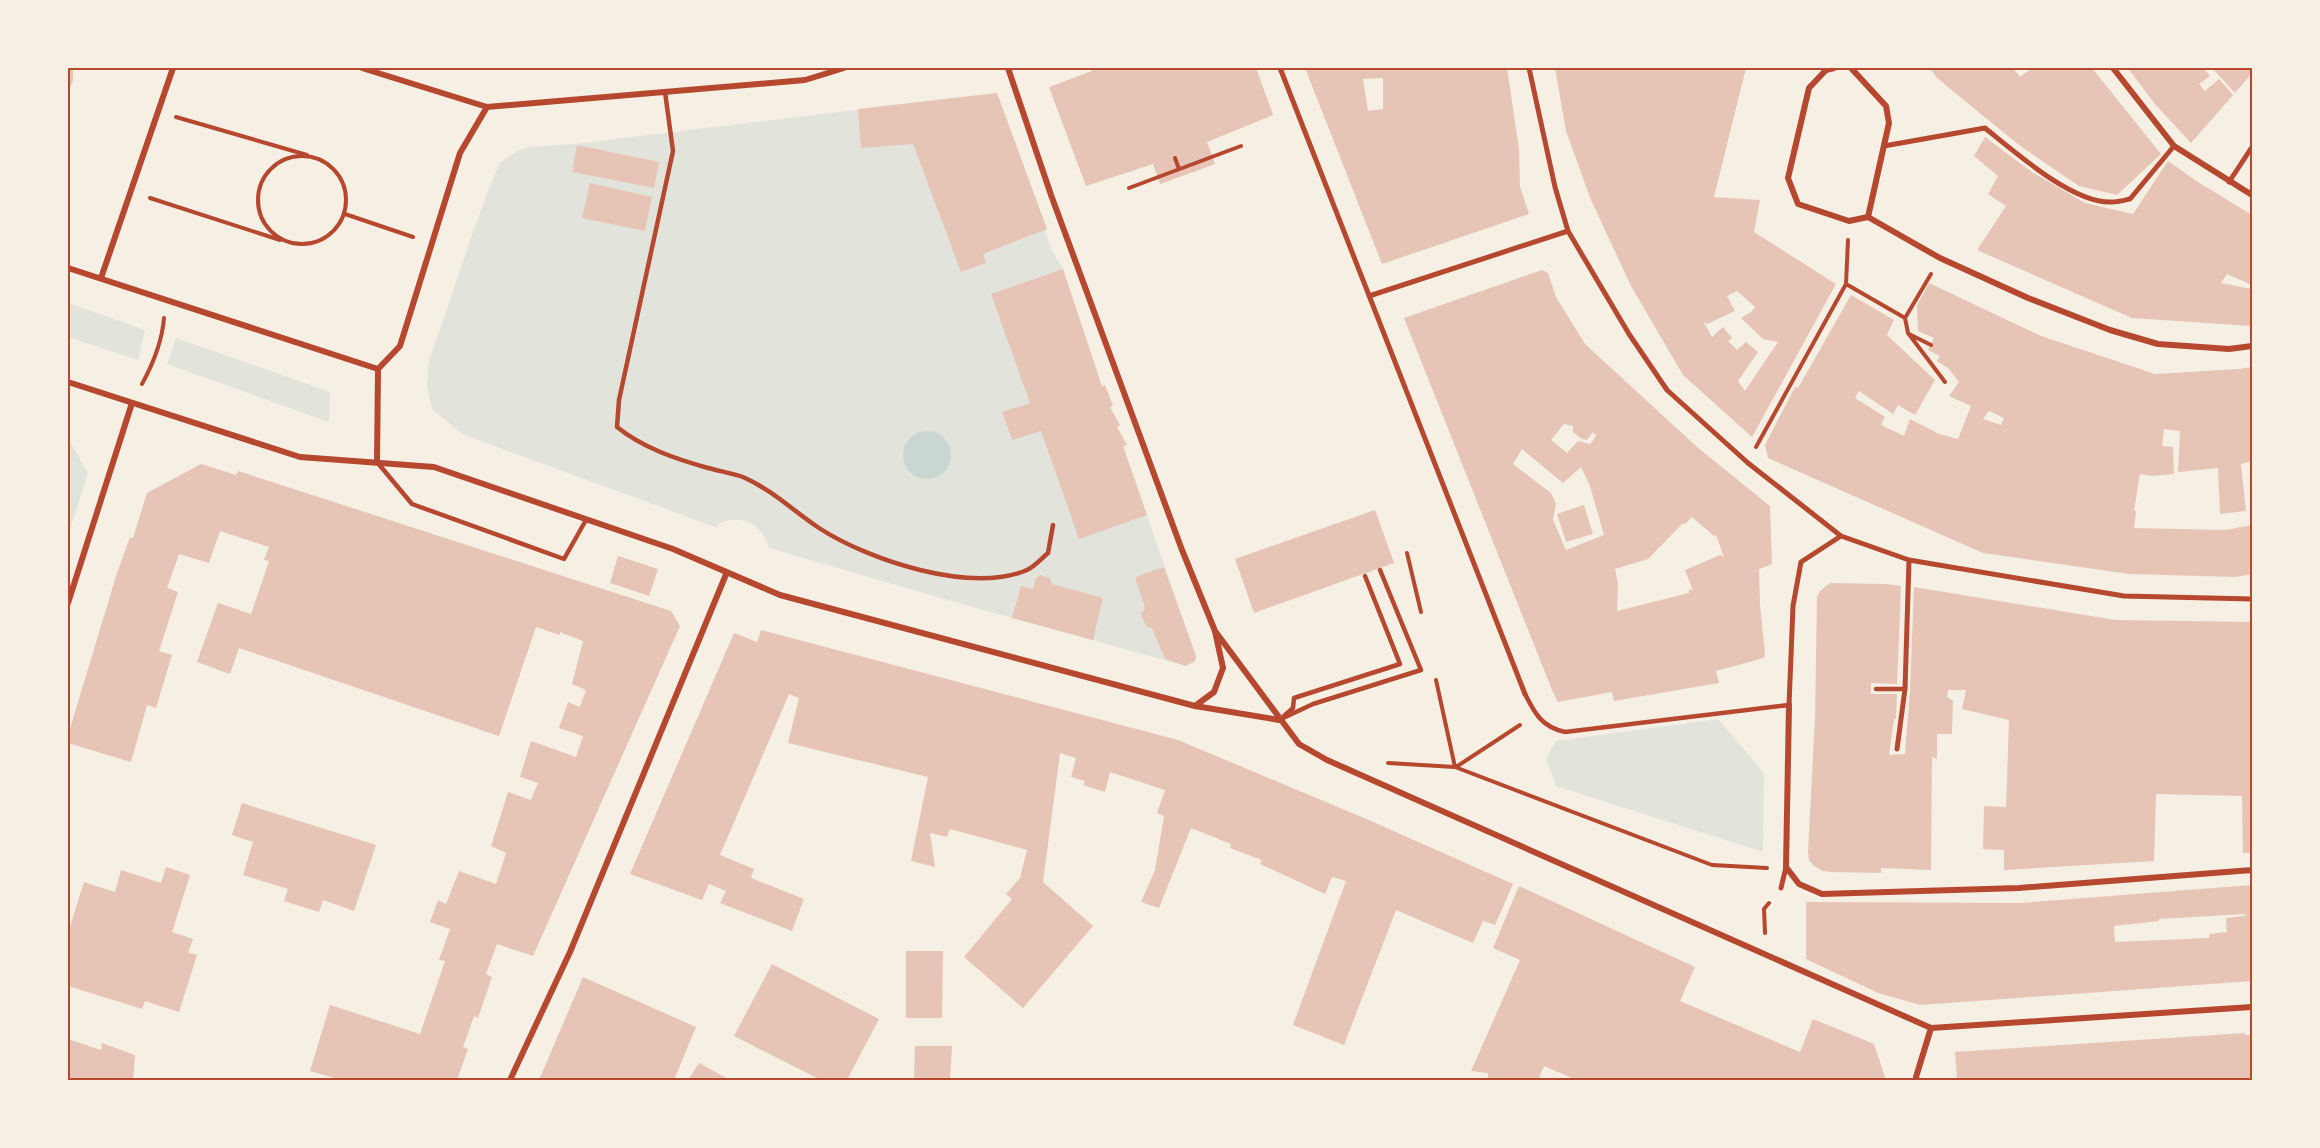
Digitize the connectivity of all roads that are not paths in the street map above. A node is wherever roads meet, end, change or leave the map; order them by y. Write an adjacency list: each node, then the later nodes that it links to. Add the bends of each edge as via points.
1 (173, 68): 20 (street)
2 (362, 68): 11 (street)
3 (844, 68): 10 (street, via 805,80)
4 (1008, 68): 36 (street, via 1182,550)
5 (1280, 68): 21 (street)
6 (1529, 68): 18 (street)
7 (1834, 68): 17 (street, via 1826,70 1809,88 1788,178 1798,204 1849,221)
8 (1851, 68): 12 (street, via 1886,106 1889,123)
9 (2114, 68): 13 (street)
10 (665, 92): 11 (street); 28 (lane, via 673,151 619,400 617,427 634,441 673,457 742,477 777,495 819,528 862,550 962,579 1028,569 1048,553)
11 (487, 107): 23 (street, via 460,153 400,346)
12 (1884, 146): 13 (street, via 1985,128 2043,174 2078,194 2110,202 2130,199); 17 (street)
13 (2174, 146): 15 (street)
14 (2253, 147): 15 (street)
15 (2229, 182): 16 (street)
16 (2253, 195)
17 (1868, 217): 22 (street, via 1940,258 2110,330 2158,344 2229,349)
18 (1568, 231): 21 (street); 29 (street, via 1667,390 1748,463)
19 (68, 268): 20 (street)
20 (100, 278): 23 (street)
21 (1370, 296): 39 (street)
22 (2253, 346)
23 (378, 369): 26 (street)
24 (68, 382): 25 (street)
25 (132, 403): 26 (street, via 300,457); 35 (street)
26 (377, 462): 27 (street, via 434,467); 27 (lane, via 412,504 564,559)
27 (585, 520): 32 (street, via 673,549)
28 (1053, 525)
29 (1841, 536): 30 (street); 40 (street, via 1801,562 1793,606)
30 (1909, 560): 34 (street, via 2124,596); 38 (street)
31 (1380, 570): 42 (lane, via 1420,670 1313,704)
32 (727, 572): 41 (street, via 780,595); 49 (street, via 570,952)
33 (1365, 576): 42 (lane, via 1400,664 1294,698 1293,708)
34 (2253, 599)
35 (68, 603)
36 (1215, 631): 41 (street, via 1223,668 1214,692); 42 (street)
37 (1876, 689): 38 (lane)
38 (1905, 689): 43 (street)
39 (1525, 694): 40 (lane, via 1535,716 1549,727 1565,732)
40 (1789, 705): 44 (street)
41 (1195, 706): 42 (street)
42 (1280, 720): 48 (street, via 1299,744 1327,760)
43 (1897, 749)
44 (1786, 867): 45 (street, via 1798,884 1822,894 2019,888); 46 (street)
45 (2253, 870)
46 (1781, 888)
47 (2253, 1007): 48 (street)
48 (1931, 1028): 50 (street)
49 (510, 1080)
50 (1917, 1080)

